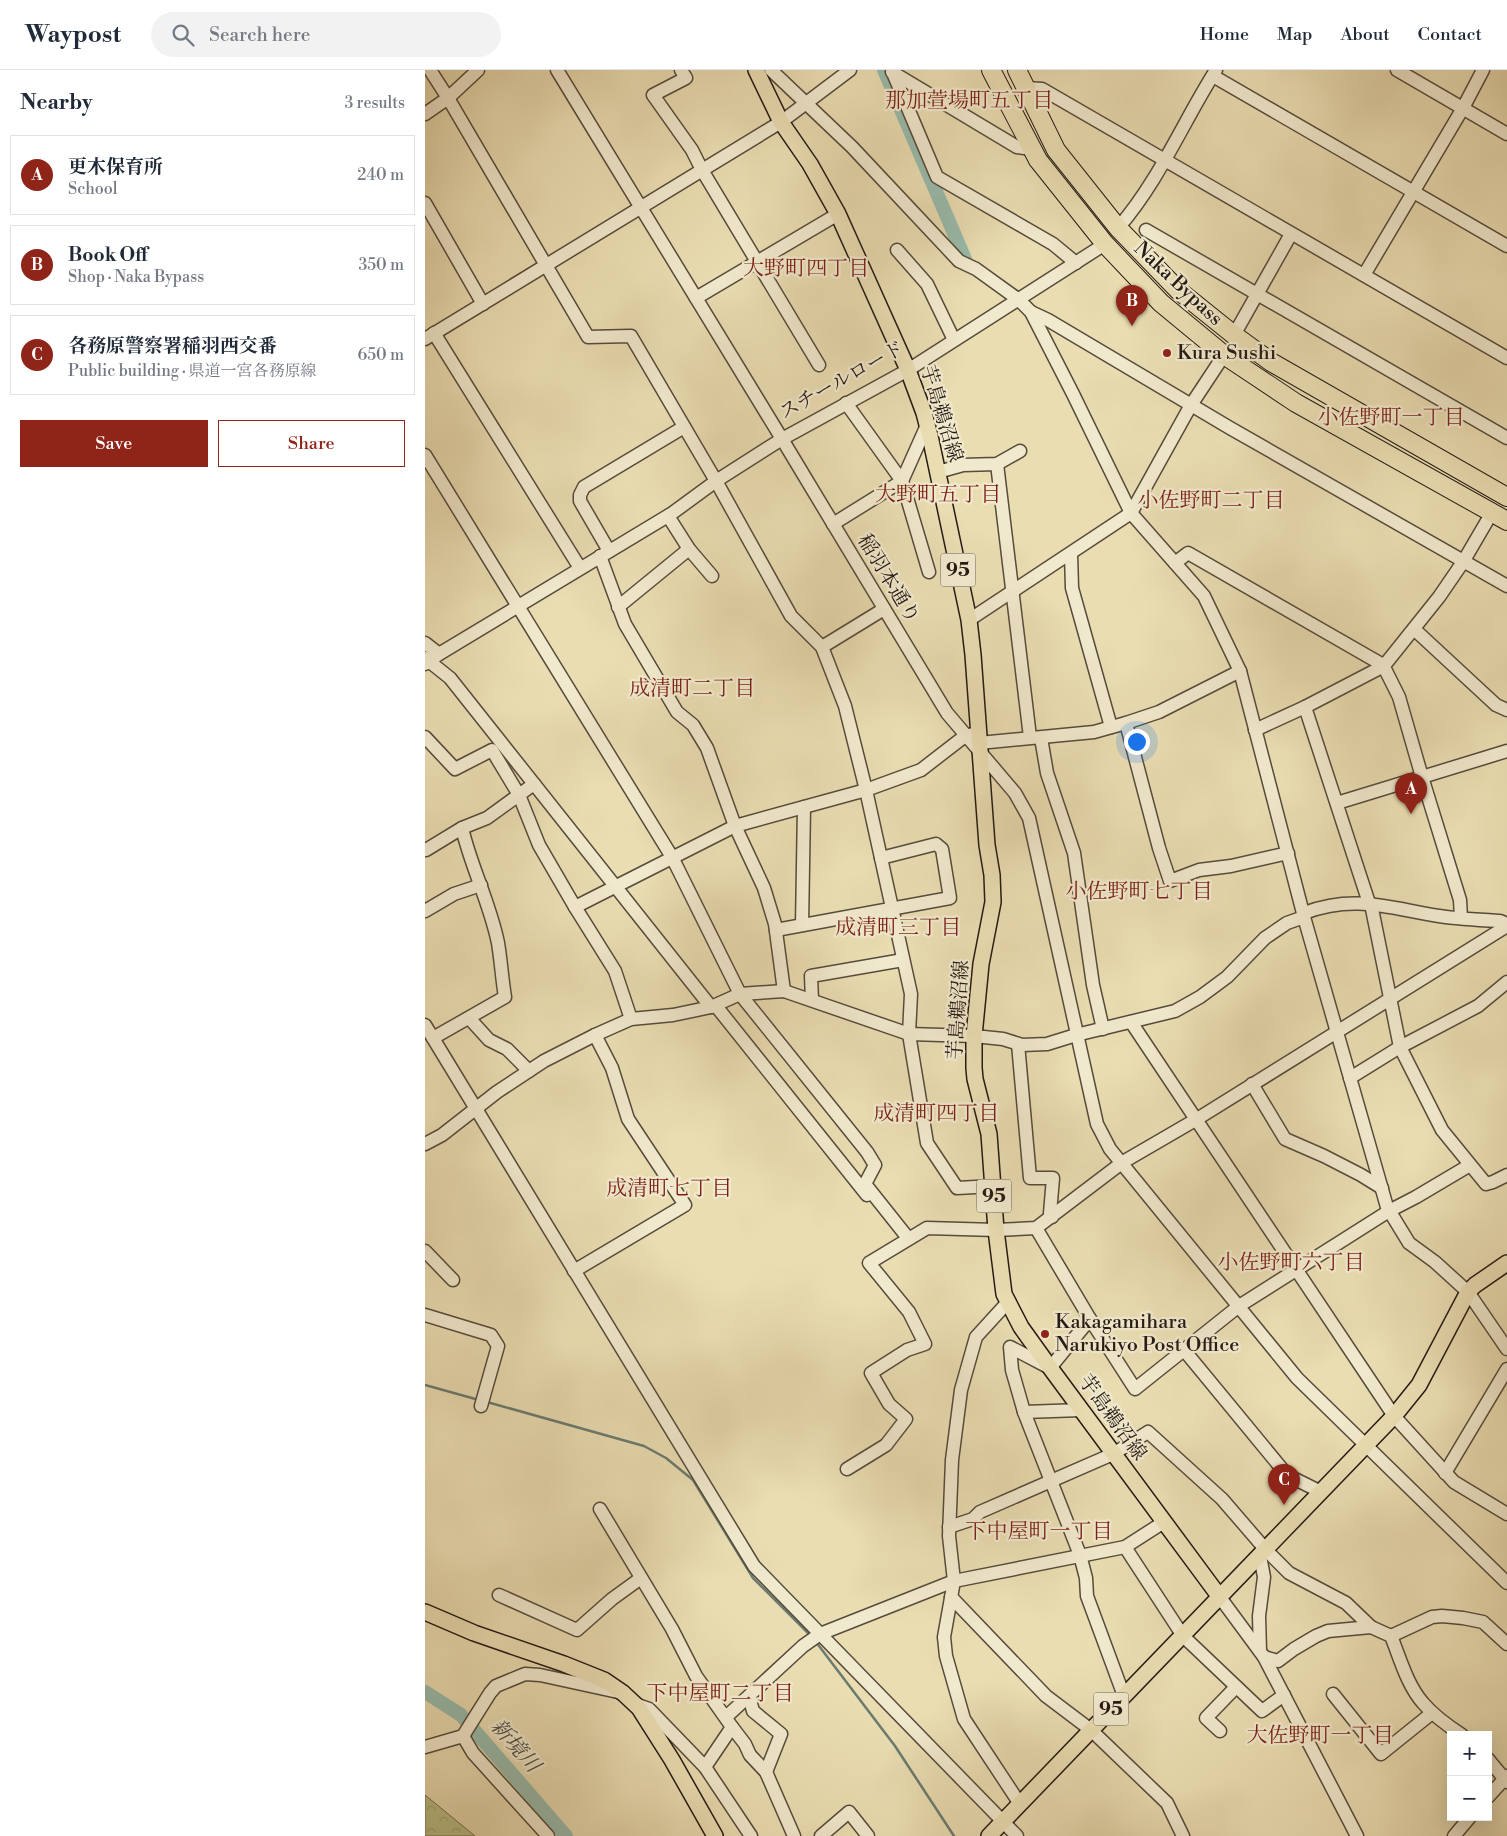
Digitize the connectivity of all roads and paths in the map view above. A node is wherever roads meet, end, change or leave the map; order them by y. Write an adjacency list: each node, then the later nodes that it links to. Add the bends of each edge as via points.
1 (430, 70): 15 (street)
2 (478, 70): 15 (street)
3 (557, 70): 26 (street, 稲羽本通り)
4 (681, 70): 23 (street, via 686,78 653,95 692,150)
5 (755, 70): 19 (main road, 芋島鵜沼線 / 95)
6 (771, 70): 16 (street)
7 (850, 70): 16 (street)
8 (991, 70): 21 (highway, Naka Bypass)
9 (1017, 70): 14 (highway, Naka Bypass)
10 (1397, 70): 17 (street)
11 (1483, 70): 17 (street)
12 (892, 71): 21 (street, via 1017,147); 35 (street, via 937,176 1053,244)
13 (1214, 73): 22 (street, スチールロード); 24 (street)
14 (1026, 88): 22 (street, via 1042,89); 28 (highway, Naka Bypass, via 1056,150)
15 (448, 98): 18 (street); 36 (street)
16 (807, 103): 19 (street); 40 (street, via 959,261 977,269)
17 (1463, 108): 20 (street); 24 (street)
18 (425, 114)
19 (781, 122): 23 (street); 27 (main road, 芋島鵜沼線 / 95, via 814,170)
20 (1507, 134)
21 (1032, 150): 31 (highway, Naka Bypass)
22 (1164, 160): 28 (street, スチールロード); 30 (street)
23 (701, 170): 26 (street); 34 (street)
24 (1414, 192): 32 (street); 37 (street)
25 (425, 203): 41 (street)
26 (641, 208): 36 (street); 39 (street, 稲羽本通り)
27 (837, 214): 34 (street); 49 (main road, 芋島鵜沼線 / 95)
28 (1118, 228): 31 (highway, スチールロード); 43 (highway, Naka Bypass, via 1178,290)
29 (1146, 230): 38 (street)
30 (1291, 234): 37 (street); 38 (street)
31 (1105, 244): 35 (street, スチールロード); 46 (highway, Naka Bypass, via 1161,302)
32 (1507, 246)
33 (897, 250): 45 (street, via 927,284)
34 (758, 261): 39 (street); 48 (street)
35 (1076, 263): 40 (street, スチールロード)
36 (547, 264): 41 (street); 53 (street, via 589,337 631,336)
37 (1364, 275): 47 (street)
38 (1257, 295): 43 (street); 54 (street)
39 (696, 298): 55 (street, 稲羽本通り)
40 (1019, 300): 42 (street); 45 (street, スチールロード)
41 (483, 304): 44 (street)
42 (1031, 312): 51 (street); 63 (street)
43 (1234, 335): 62 (highway, Naka Bypass, via 1271,362)
44 (430, 336): 73 (street)
45 (954, 340): 49 (street, スチールロード)
46 (1223, 354): 51 (street); 66 (highway, Naka Bypass, via 1296,402)
47 (1507, 358)
48 (819, 365)
49 (908, 370): 50 (street, スチールロード); 52 (main road, 芋島鵜沼線 / 95)
50 (847, 404): 55 (street, スチールロード); 60 (street)
51 (1191, 405): 63 (street); 71 (street)
52 (927, 425): 59 (main road, 芋島鵜沼線 / 95); 60 (street)
53 (684, 427): 61 (street); 69 (street, via 584,487 580,501)
54 (1507, 438)
55 (782, 439): 61 (street, スチールロード); 67 (street, 稲羽本通り)
56 (1020, 451): 58 (street)
57 (425, 455): 78 (street)
58 (997, 464): 59 (street, via 963,465); 77 (street)
59 (938, 472): 81 (main road, 芋島鵜沼線 / 95)
60 (902, 481): 67 (street); 74 (street)
61 (716, 482): 64 (street, スチールロード); 84 (street, via 791,616)
62 (1507, 497)
63 (1131, 513): 70 (street); 72 (street)
64 (668, 516): 68 (street); 69 (street, スチールロード)
65 (1487, 521): 71 (street)
66 (1507, 521)
67 (833, 524): 80 (street, 稲羽本通り)
68 (689, 549): 75 (street); 79 (street)
69 (604, 554): 73 (street, スチールロード); 79 (street)
70 (1071, 554): 77 (street); 91 (street, via 1072,588)
71 (1463, 562): 76 (street); 82 (street)
72 (1175, 563): 86 (street, via 1188,553); 87 (street, via 1204,596)
73 (580, 568): 78 (street, スチールロード)
74 (929, 572)
75 (712, 576)
76 (1507, 586)
77 (1011, 592): 81 (street); 94 (street)
78 (517, 606): 85 (street, スチールロード); 107 (street)
79 (618, 607): 103 (street, via 677,712 693,725 707,748)
80 (883, 608): 84 (street); 95 (street, 稲羽本通り, via 947,713)
81 (969, 620): 95 (main road, 芋島鵜沼線 / 95)
82 (1413, 628): 86 (street); 89 (street, via 1496,705)
83 (425, 643): 85 (street)
84 (822, 647): 99 (street, via 845,706)
85 (429, 659): 98 (street, via 450,678)
86 (1383, 665): 88 (street); 97 (street, via 1399,697)
87 (1241, 672): 90 (street, via 1159,712); 92 (street)
88 (1305, 706): 92 (street); 101 (street)
89 (1507, 710)
90 (1126, 723): 91 (street); 106 (street, via 1170,881 1199,870)
91 (1111, 727): 94 (street, via 1094,732)
92 (1255, 730): 106 (street)
93 (425, 737): 100 (street, via 455,769 492,750)
94 (1035, 737): 95 (street); 131 (street, via 1074,853 1093,985)
95 (975, 740): 99 (street, via 921,770); 135 (street, 稲羽本通り, via 1015,793 1029,818); 136 (main road, 芋島鵜沼線 / 95, via 993,902 981,964)
96 (1507, 751): 97 (street)
97 (1422, 777): 101 (street); 116 (street, via 1460,900)
98 (534, 784): 100 (street); 110 (street)
99 (866, 790): 102 (street); 108 (street)
100 (519, 795): 104 (street, via 487,818); 112 (street, via 539,845)
101 (1337, 803): 111 (street)
102 (804, 807): 103 (street); 117 (street)
103 (735, 826): 107 (street); 119 (street, via 764,888)
104 (462, 828): 105 (street); 109 (street)
105 (426, 850)
106 (1288, 853): 115 (street)
107 (671, 857): 110 (street); 123 (street)
108 (881, 858): 113 (street); 113 (street, via 936,844 941,850 950,898)
109 (481, 885): 114 (street, via 454,894); 127 (street, via 498,942 505,997)
110 (616, 887): 112 (street); 126 (street)
111 (1370, 904): 115 (street, via 1323,906); 116 (street); 124 (street)
112 (575, 908): 128 (street, via 615,971)
113 (892, 909): 117 (street); 120 (street)
114 (425, 911)
115 (1304, 915): 129 (street, via 1265,938 1227,977 1200,997 1175,1011); 132 (street)
116 (1461, 918): 118 (street, via 1500,921)
117 (802, 925): 119 (street)
118 (1507, 925): 124 (street)
119 (776, 930): 122 (street)
120 (903, 960): 125 (street, via 811,976); 133 (street, via 911,994)
121 (1507, 982): 139 (street, via 1478,1006)
122 (784, 991): 123 (street); 125 (street)
123 (740, 994): 126 (street); 151 (street, via 867,1152 875,1165 865,1184)
124 (1391, 998): 132 (street); 139 (street)
125 (812, 1000): 133 (street)
126 (714, 1006): 128 (street, via 673,1015); 151 (street, via 877,1209)
127 (469, 1018): 137 (street); 140 (street, via 489,1040 507,1049)
128 (631, 1019): 134 (street)
129 (1131, 1022): 131 (street); 144 (street)
130 (425, 1025): 137 (street)
131 (1103, 1029): 135 (street)
132 (1336, 1031): 141 (street); 142 (street)
133 (909, 1034): 136 (street); 149 (street, via 927,1143 957,1188)
134 (595, 1035): 140 (street); 160 (street, via 611,1068 628,1119 685,1205)
135 (1076, 1035): 138 (street, via 1047,1044); 146 (street, 稲羽本通り, via 1097,1124 1110,1149)
136 (974, 1036): 138 (street); 149 (main road, 芋島鵜沼線 / 95, via 975,1079 989,1134)
137 (433, 1038): 143 (street)
138 (1018, 1044): 153 (street, via 1030,1178 1053,1178)
139 (1400, 1047): 141 (street); 147 (street, via 1442,1130)
140 (529, 1071): 143 (street)
141 (1350, 1078): 150 (street)
142 (1252, 1084): 144 (street); 150 (street, via 1285,1139 1325,1156)
143 (477, 1109): 145 (street); 160 (street)
144 (1197, 1119): 146 (street); 159 (street)
145 (425, 1144)
146 (1123, 1162): 153 (street); 164 (street, 稲羽本通り)
147 (1470, 1165): 148 (street, via 1486,1184); 152 (street)
148 (1507, 1175)
149 (994, 1186): 155 (main road, 芋島鵜沼線 / 95)
150 (1382, 1188): 152 (street)
151 (881, 1205): 156 (street)
152 (1389, 1211): 159 (street); 162 (street, via 1409,1243)
153 (1052, 1217): 154 (street)
154 (1035, 1228): 155 (street); 166 (street)
155 (996, 1230): 156 (street, via 927,1228); 163 (main road, 芋島鵜沼線 / 95)
156 (908, 1238): 177 (street, via 869,1263 909,1312 925,1344 907,1350 871,1373 889,1404 906,1419 886,1445)
157 (425, 1250): 161 (street)
158 (1507, 1263): 162 (main road)
159 (1297, 1269): 164 (street); 174 (street)
160 (574, 1271): 198 (street, via 754,1566)
161 (453, 1280)
162 (1468, 1292): 167 (street); 174 (main road, via 1419,1386)
163 (1007, 1303): 169 (main road, 芋島鵜沼線 / 95); 184 (street, via 976,1336 961,1390 952,1460)
164 (1239, 1306): 168 (street); 175 (street, 稲羽本通り, via 1297,1378)
165 (425, 1315): 171 (street, via 491,1335 498,1346)
166 (1089, 1319): 168 (street, via 1135,1389); 169 (street)
167 (1507, 1349)
168 (1185, 1350): 180 (street, via 1287,1475)
169 (1050, 1368): 172 (main road, 芋島鵜沼線 / 95); 173 (street, via 1010,1346 1012,1370)
170 (1507, 1370): 178 (street)
171 (482, 1403)
172 (1081, 1410): 173 (street); 176 (main road, 芋島鵜沼線 / 95)
173 (1025, 1412): 179 (street)
174 (1394, 1416): 175 (main road); 178 (street)
175 (1366, 1444): 180 (main road); 190 (street, 稲羽本通り)
176 (1113, 1454): 179 (street); 183 (main road, 芋島鵜沼線 / 95); 186 (street, via 1148,1432 1222,1498)
177 (847, 1469)
178 (1445, 1473): 182 (street, via 1454,1482)
179 (1051, 1481): 184 (street, via 980,1512 973,1519); 187 (street)
180 (1321, 1492): 186 (main road)
181 (600, 1509): 188 (street)
182 (1507, 1514)
183 (1164, 1522): 185 (street); 192 (main road, 芋島鵜沼線 / 95)
184 (949, 1527): 189 (street)
185 (1125, 1547): 187 (street); 196 (street)
186 (1263, 1553): 192 (main road); 195 (street, via 1289,1573 1346,1603); 200 (street, via 1259,1616)
187 (1080, 1555): 189 (street); 206 (street, via 1087,1596)
188 (641, 1578): 191 (street, via 577,1630); 209 (street, via 695,1676)
189 (954, 1581): 193 (street); 198 (street)
190 (1507, 1583)
191 (499, 1594)
192 (1219, 1596): 196 (main road, 95); 200 (street)
193 (951, 1597): 210 (street, via 1046,1696); 220 (street, via 944,1637 946,1656 964,1719)
194 (425, 1612): 202 (main road, via 604,1680)
195 (1371, 1627): 197 (street); 200 (street, via 1328,1631 1293,1649 1278,1661)
196 (1183, 1636): 201 (street); 206 (main road, 95)
197 (1391, 1636): 199 (street, via 1432,1617 1442,1616 1483,1622); 208 (street, via 1405,1674 1421,1702)
198 (815, 1637): 205 (street); 222 (street)
199 (1507, 1644)
200 (1262, 1654): 204 (street)
201 (1236, 1687): 204 (street, via 1262,1712); 211 (street, via 1206,1718)
202 (623, 1693): 207 (main road); 213 (street, via 525,1674 496,1686)
203 (1333, 1694): 208 (street, via 1381,1754)
204 (1284, 1695): 232 (street)
205 (749, 1696): 209 (street); 217 (street, via 753,1711 781,1734)
206 (1124, 1696): 210 (main road, 95)
207 (635, 1704): 216 (street, via 649,1709); 224 (main road, via 672,1760)
208 (1432, 1713): 212 (street)
209 (729, 1722): 216 (street); 217 (street, via 750,1755)
210 (1091, 1730): 220 (main road, 95); 231 (street, via 1167,1803)
211 (1221, 1731)
212 (1457, 1731)
213 (463, 1736): 214 (street); 223 (street, via 473,1753)
214 (425, 1747)
215 (1492, 1763): 218 (street)
216 (705, 1767): 225 (street)
217 (766, 1772): 226 (street)
218 (1506, 1779): 219 (street)
219 (1492, 1793)
220 (1020, 1804): 222 (main road, 95)
221 (1467, 1821): 233 (street)
222 (1003, 1822): 229 (main road, 95); 230 (street)
223 (547, 1836)
224 (715, 1836)
225 (751, 1836)
226 (794, 1836)
227 (821, 1836): 228 (street, via 849,1812)
228 (867, 1836)
229 (989, 1836)
230 (1017, 1836)
231 (1183, 1836)
232 (1357, 1836)
233 (1454, 1836)

